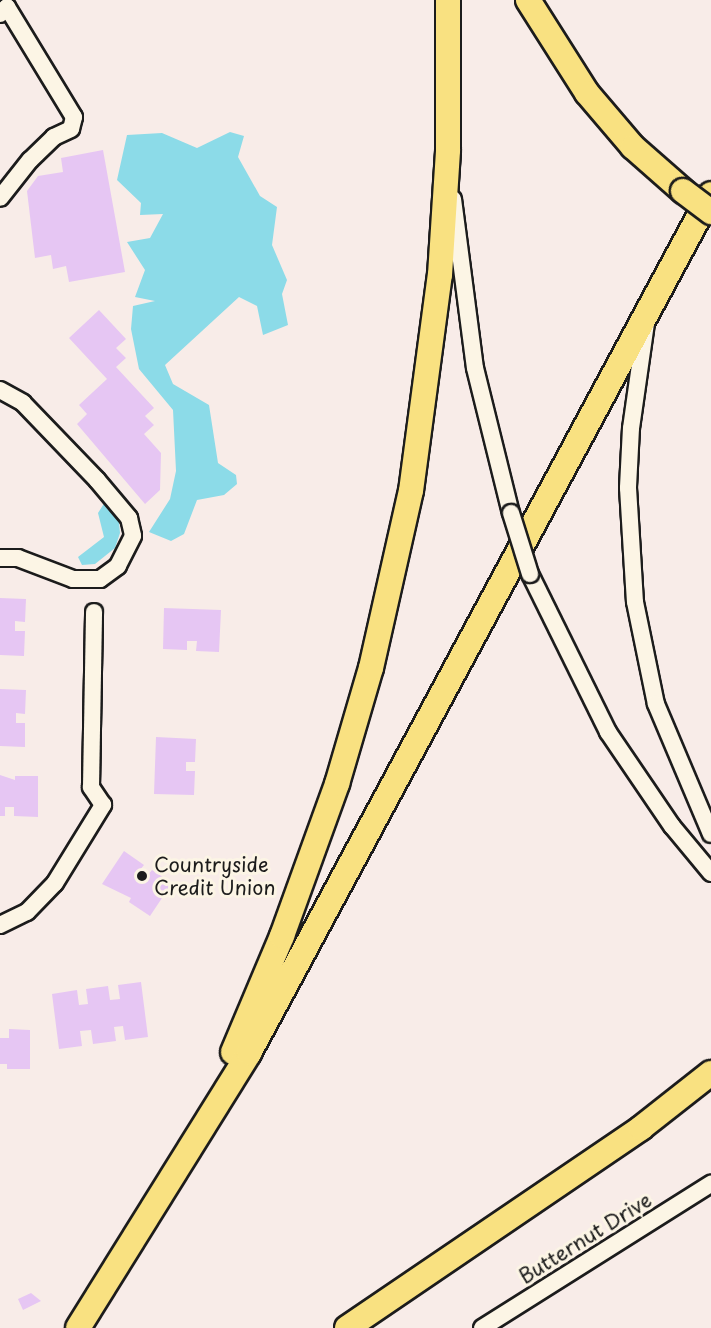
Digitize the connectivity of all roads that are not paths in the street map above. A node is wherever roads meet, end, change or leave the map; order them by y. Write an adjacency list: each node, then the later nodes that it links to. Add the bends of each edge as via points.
1 (448, 0): 4 (highway)
2 (528, 0): 7 (highway, bridge, via 587,93 633,147)
3 (0, 14): 6 (street, via 7,7 74,117 71,129 43,147)
4 (448, 150): 13 (street, bridge, via 468,330 511,513 530,574 608,732 672,826); 16 (highway, via 430,369 411,491 371,668 337,784 282,936)
5 (711, 194): 8 (highway)
6 (0, 198)
7 (711, 212)
8 (649, 308): 12 (street, via 630,448 635,602 656,704); 16 (highway, via 249,1053)
9 (0, 390): 10 (street, via 23,403 97,480 129,518 133,536 118,566 100,579 73,579 27,560)
10 (0, 558)
11 (94, 612): 14 (street, via 91,788 103,806 55,883 27,912)
12 (711, 834)
13 (711, 873)
14 (0, 925)
15 (711, 1073): 19 (highway, via 641,1128)
16 (175, 1176): 18 (highway)
17 (711, 1184): 20 (street, Butternut Drive)
18 (78, 1328)
19 (347, 1328)
20 (482, 1328)

